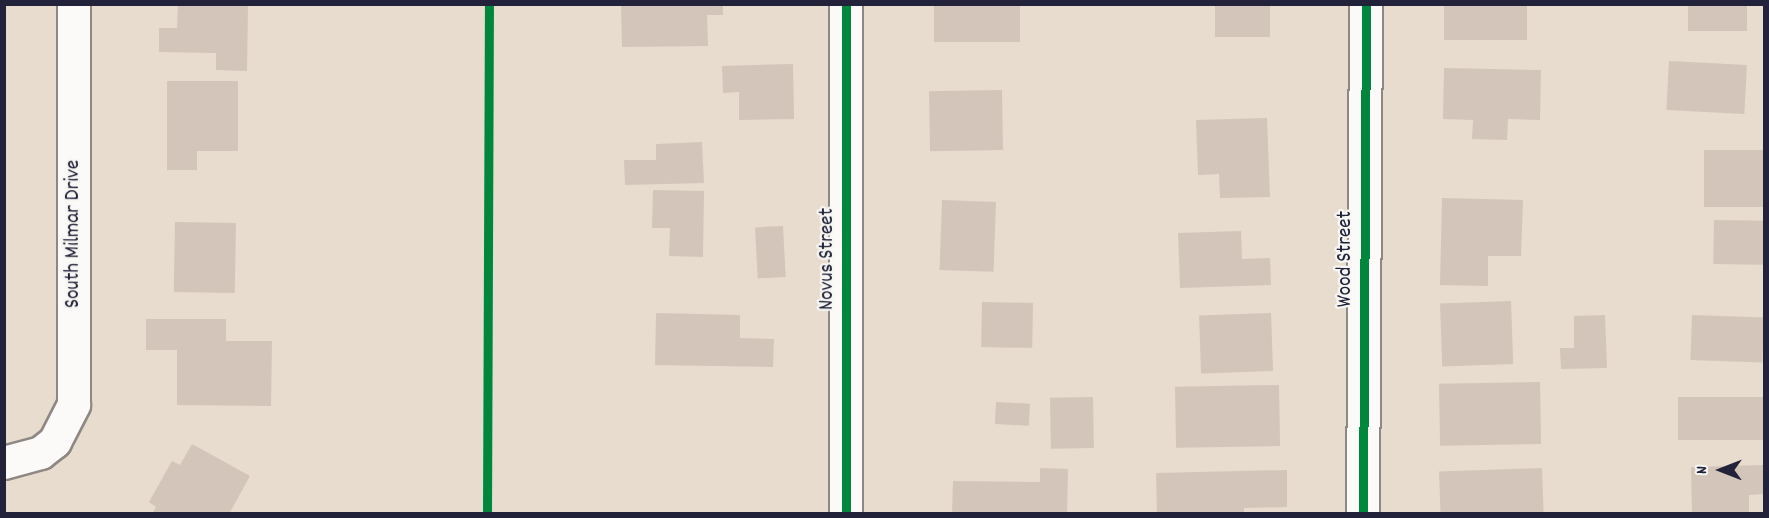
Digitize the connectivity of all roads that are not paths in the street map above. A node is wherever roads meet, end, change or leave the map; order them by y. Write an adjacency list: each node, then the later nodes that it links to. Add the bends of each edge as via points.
1 (74, 4): 4 (street, South Milmar Drive, via 74,405 56,442 41,453)
2 (846, 4): 5 (street, Novus Street)
3 (1366, 4): 6 (street, Wood Street)
4 (4, 463)
5 (846, 513)
6 (1363, 513)

